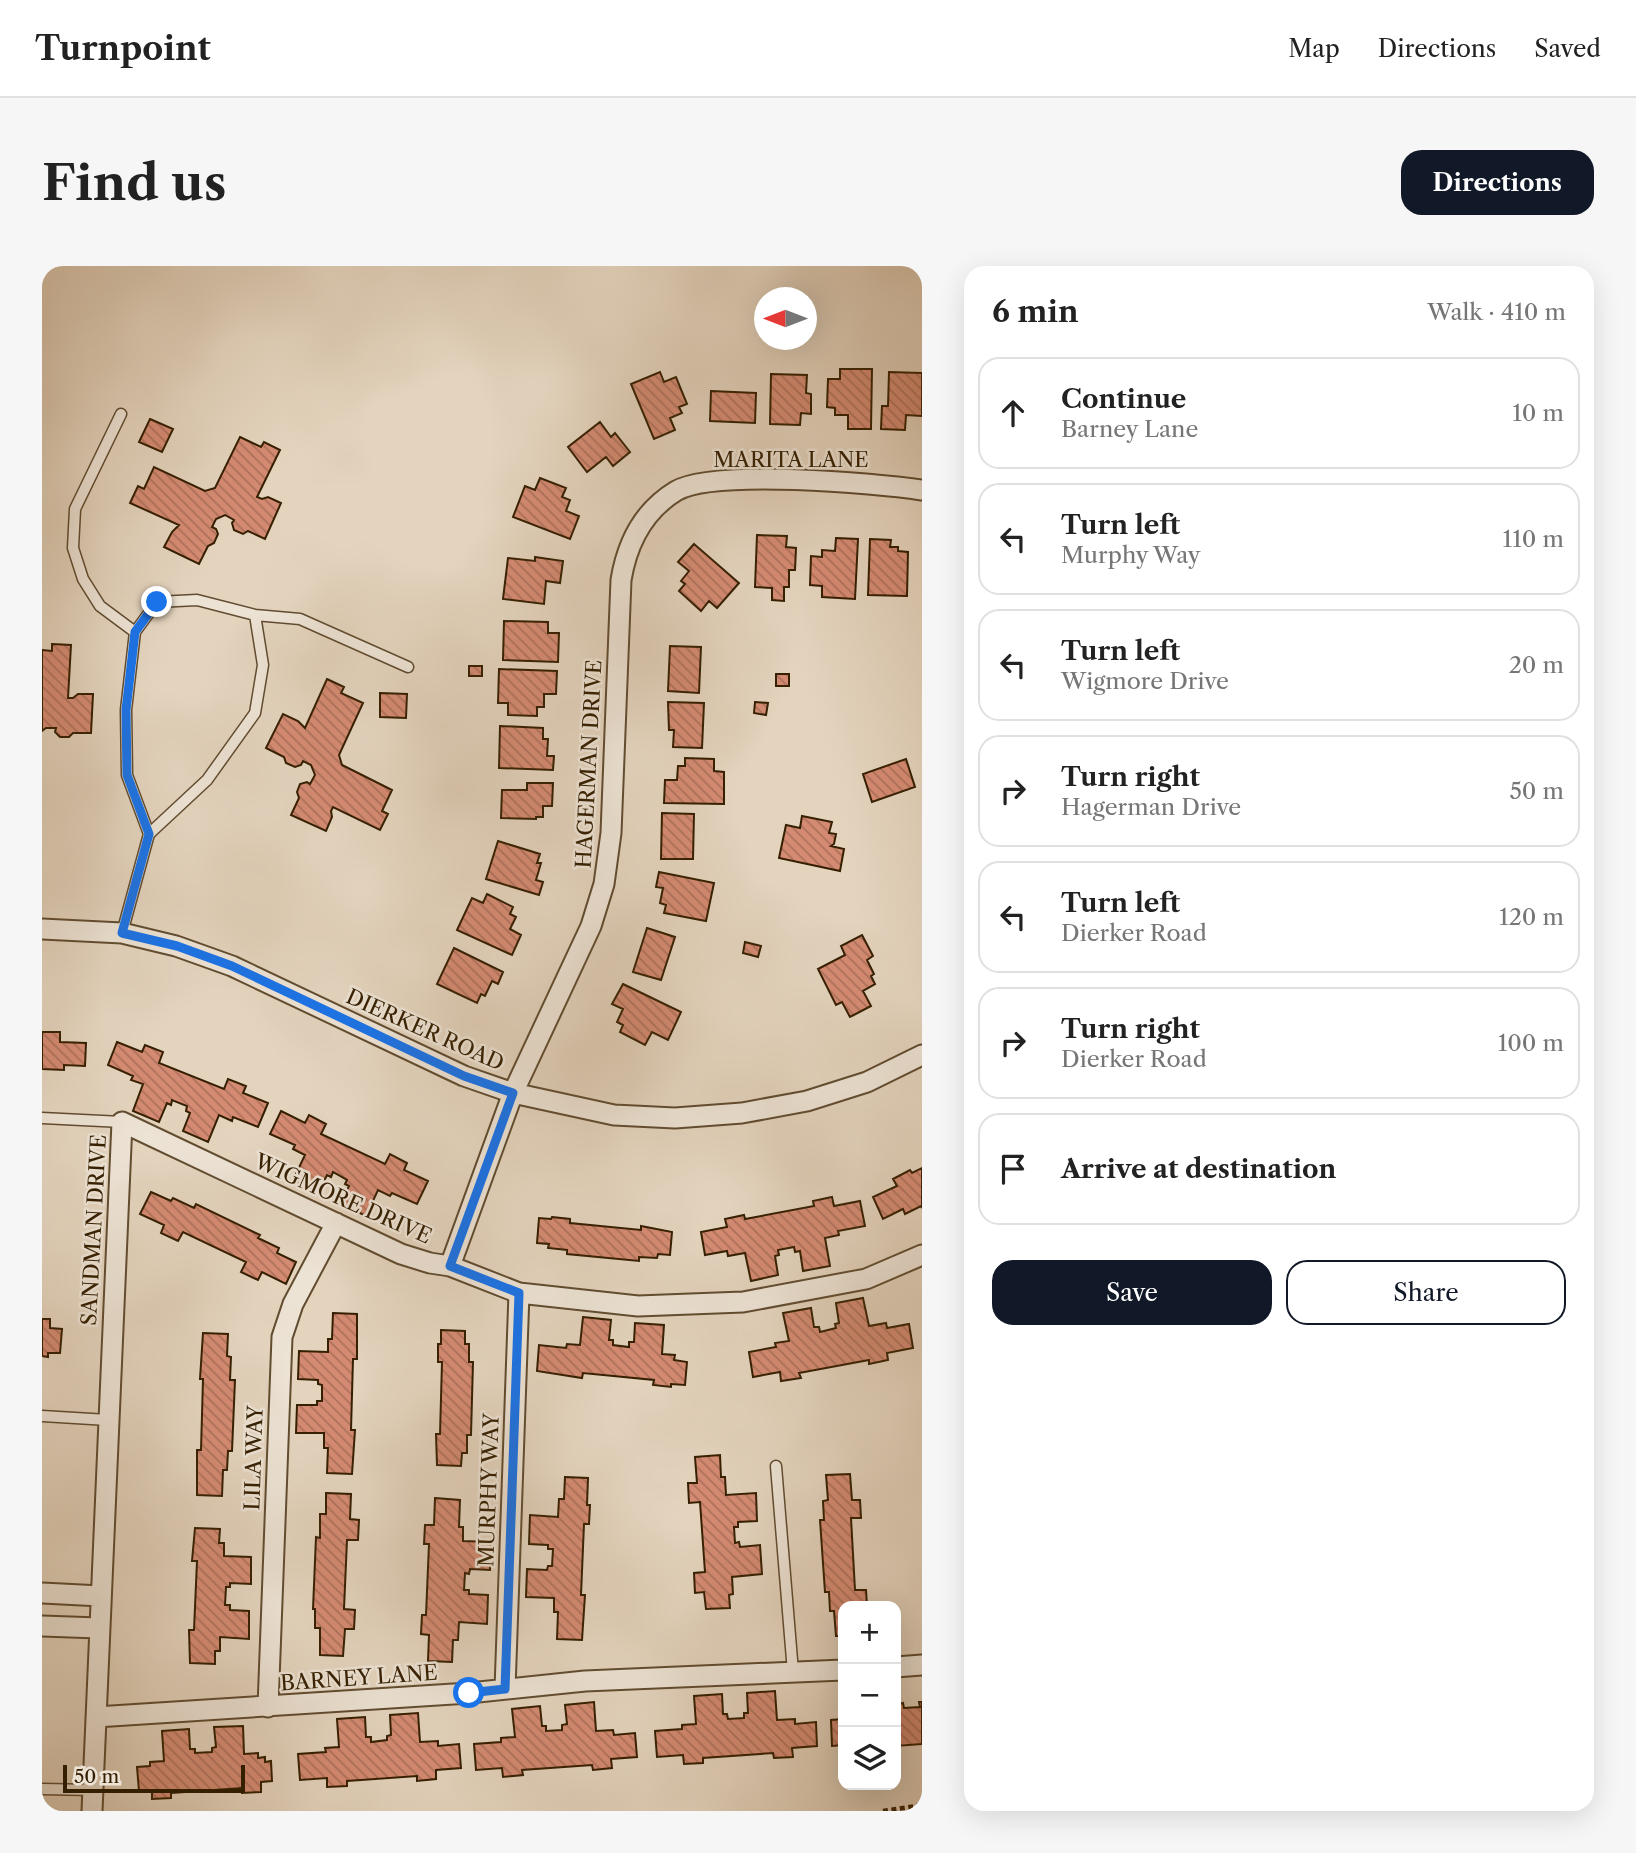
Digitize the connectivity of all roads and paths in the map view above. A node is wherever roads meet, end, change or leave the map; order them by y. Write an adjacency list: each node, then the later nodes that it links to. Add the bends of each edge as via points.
1 (121, 414): 5 (lane, via 75,509 73,548 83,579 100,606)
2 (922, 490): 3 (street, MARITA LANE, via 879,484 737,480 699,483)
3 (664, 500): 11 (street, HAGERMAN DRIVE, via 646,516 634,536 621,580 611,834 604,884 591,926)
4 (255, 615): 5 (lane, via 197,600 157,602); 6 (lane, via 300,619); 7 (lane, via 263,665 255,713 207,780)
5 (135, 632): 7 (lane, via 126,710 127,775)
6 (408, 667)
7 (149, 834): 9 (lane)
8 (42, 929): 9 (street, DIERKER ROAD)
9 (122, 933): 11 (street, DIERKER ROAD, via 232,966 464,1076)
10 (922, 1055): 11 (street, DIERKER ROAD, via 867,1082 807,1101 742,1113 675,1118 614,1115)
11 (513, 1093): 16 (street, HAGERMAN DRIVE)
12 (42, 1118): 13 (lane, SANDMAN DRIVE)
13 (122, 1122): 14 (street, WIGMORE DRIVE); 19 (street, SANDMAN DRIVE)
14 (337, 1223): 16 (street, WIGMORE DRIVE, via 401,1254); 30 (street, LILA WAY, via 293,1304 282,1337)
15 (922, 1255): 17 (street, WIGMORE DRIVE, via 866,1279 743,1302 638,1306)
16 (450, 1266): 17 (street, WIGMORE DRIVE)
17 (519, 1293): 29 (street, MURPHY WAY)
18 (42, 1416): 19 (lane)
19 (108, 1420): 22 (street, SANDMAN DRIVE)
20 (776, 1466): 28 (lane)
21 (42, 1593): 22 (street)
22 (101, 1597): 24 (street, SANDMAN DRIVE)
23 (42, 1626): 24 (street)
24 (99, 1628): 31 (street, SANDMAN DRIVE)
25 (922, 1665): 26 (street)
26 (901, 1667)
27 (838, 1670): 28 (street, BARNEY LANE)
28 (793, 1672): 29 (street, BARNEY LANE)
29 (505, 1689): 30 (street, BARNEY LANE)
30 (268, 1707): 31 (street, BARNEY LANE)
31 (96, 1717): 33 (street, SANDMAN DRIVE)
32 (42, 1789): 33 (lane)
33 (93, 1790): 35 (street, SANDMAN DRIVE)
34 (922, 1805): 36 (path)
35 (92, 1811)
36 (883, 1811)

